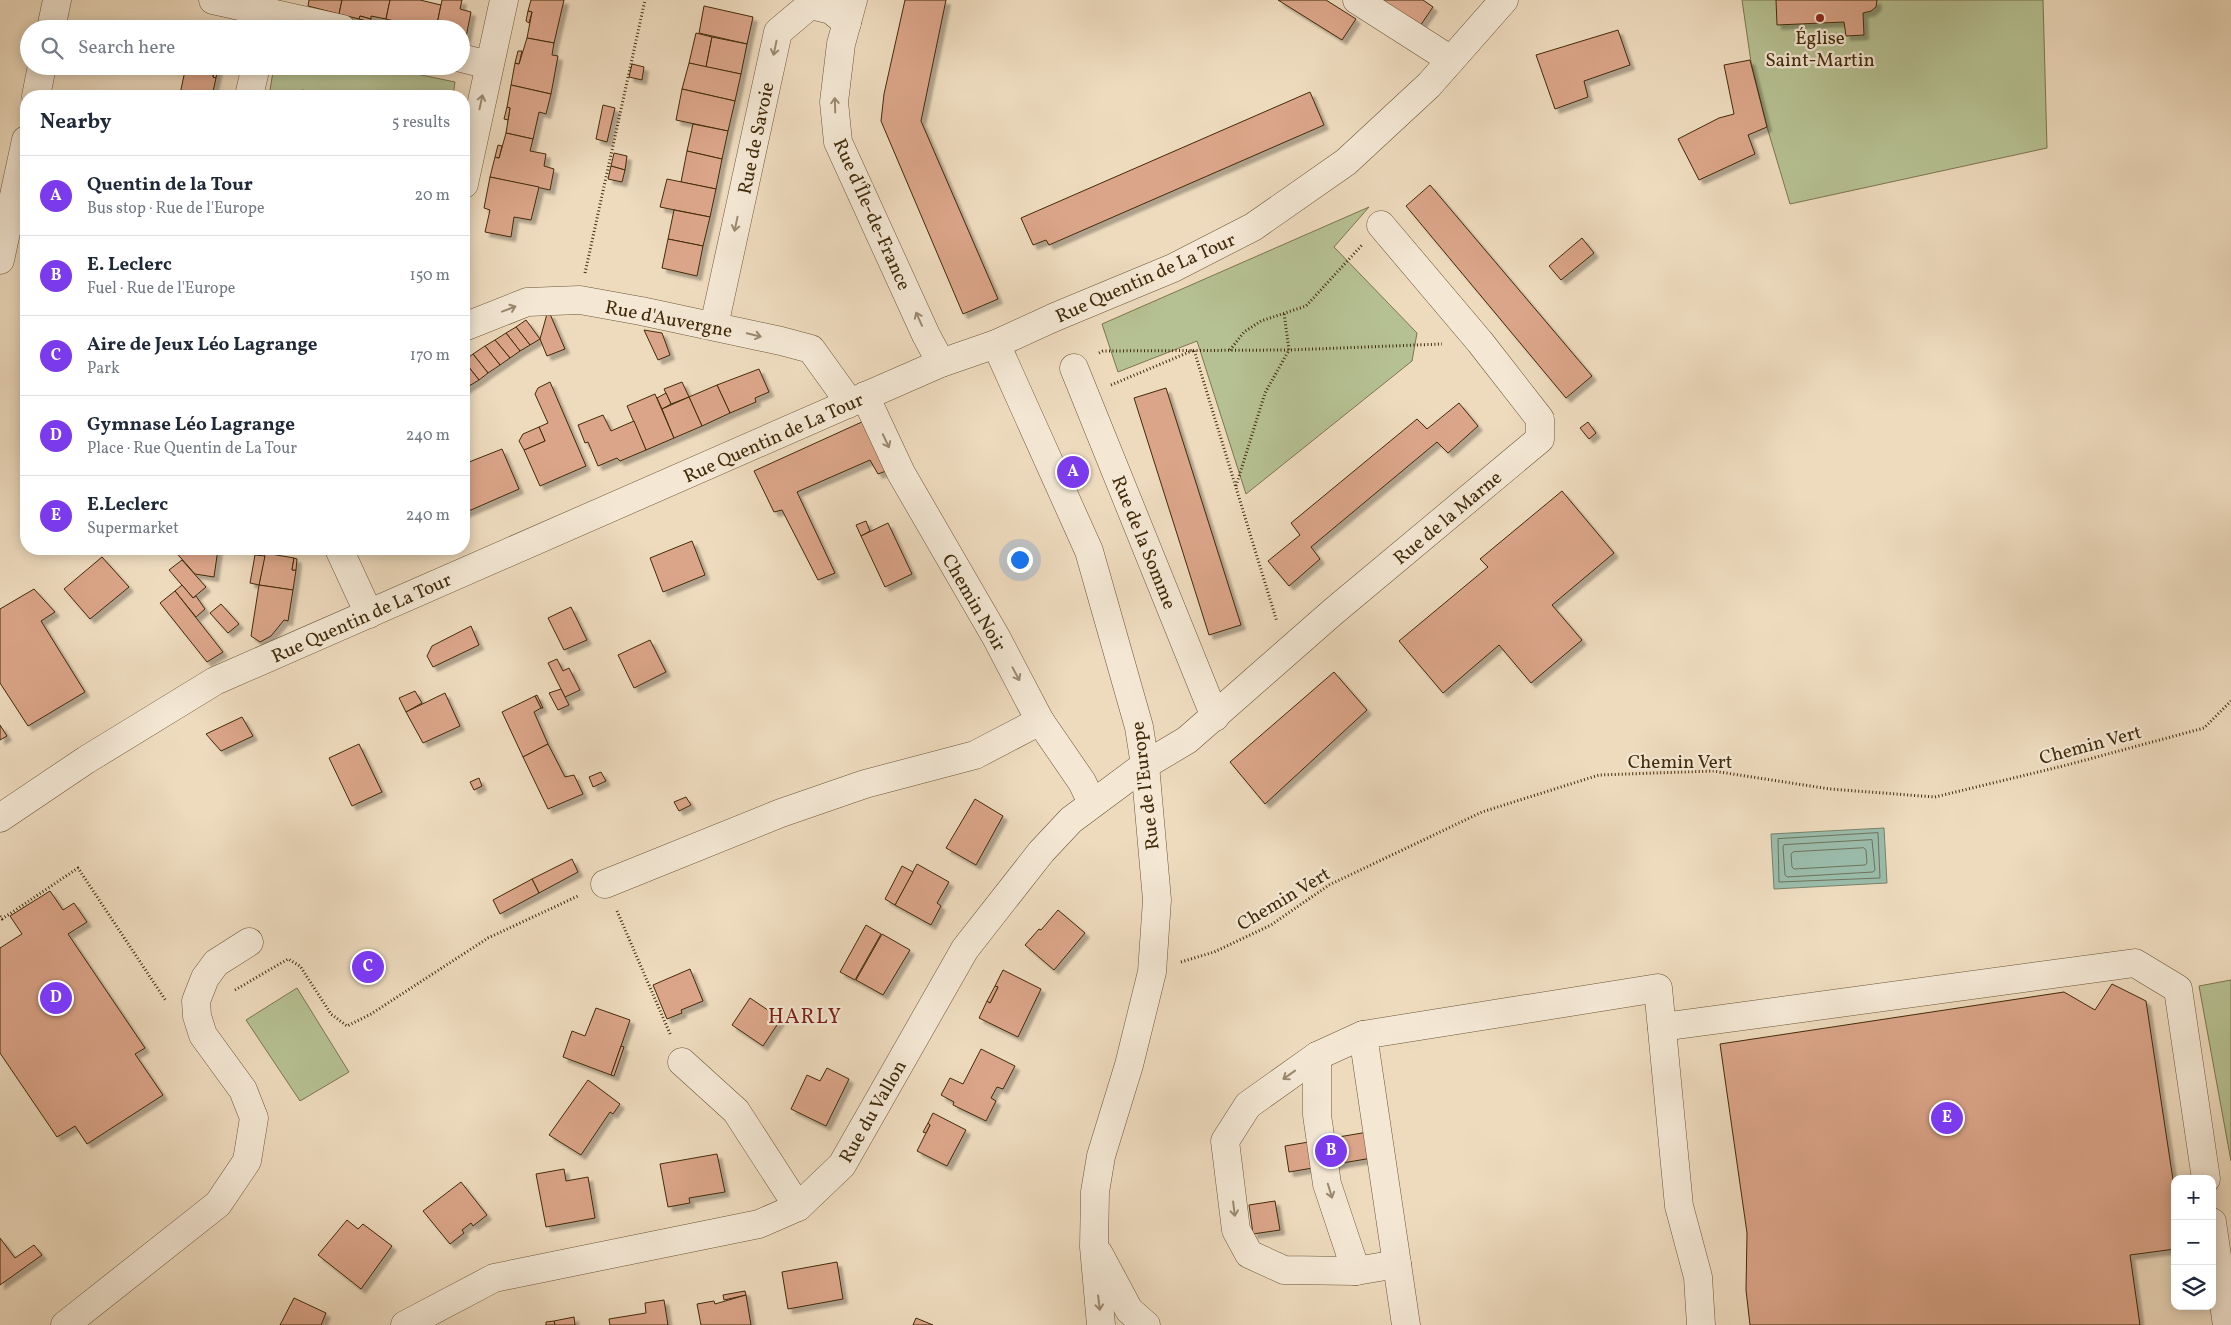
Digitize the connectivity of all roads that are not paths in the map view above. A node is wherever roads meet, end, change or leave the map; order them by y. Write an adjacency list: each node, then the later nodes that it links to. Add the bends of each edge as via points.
1 (57, 0): 8 (street)
2 (213, 0): 7 (street)
3 (504, 0): 12 (street)
4 (1357, 0): 11 (street)
5 (1504, 0): 11 (street, Rue Quentin de La Tour)
6 (850, 11): 22 (street, Rue de Savoie, one-way to 22, via 810,4 778,32); 24 (street, Rue d'Île-de-France, one-way to 6, via 838,142 834,102 841,44)
7 (268, 13): 9 (street)
8 (53, 20)
9 (300, 20)
10 (470, 60): 12 (street)
11 (1451, 60): 23 (street, Rue Quentin de La Tour, via 1429,85 1346,162 1253,227 1172,268)
12 (488, 65): 17 (street, one-way to 12)
13 (40, 75): 15 (street)
14 (254, 75): 16 (street)
15 (37, 90)
16 (250, 90)
17 (470, 154)
18 (20, 168): 20 (street)
19 (1381, 225): 29 (street, Rue de la Marne, via 1540,419 1540,439 1334,611)
20 (0, 260)
21 (470, 325): 22 (street, Rue d'Auvergne, one-way to 22, via 527,302 580,300)
22 (714, 326): 26 (street, Rue d'Auvergne, one-way to 26, via 811,349 842,392)
23 (996, 344): 24 (street, Rue Quentin de La Tour); 31 (street, Rue de l'Europe, via 1089,551 1139,727)
24 (941, 363): 26 (street, Rue Quentin de La Tour)
25 (1074, 368): 29 (street, Rue de la Somme)
26 (856, 400): 28 (street, Rue Quentin de La Tour); 30 (street, Chemin Noir, one-way to 30, via 996,637)
27 (342, 555): 28 (street)
28 (369, 614): 33 (street, Rue Quentin de La Tour, via 215,681 86,760)
29 (1215, 717): 31 (street, Rue de la Marne, via 1187,740)
30 (1040, 721): 32 (street, Chemin Noir, via 1082,782); 34 (street, via 975,755 865,784 781,813)
31 (1145, 765): 32 (street, Rue du Vallon); 42 (street, Rue de l'Europe, via 1157,900 1152,972 1101,1156 1094,1192)
32 (1092, 803): 41 (street, Rue du Vallon, via 1041,852 965,949 842,1165)
33 (0, 818)
34 (605, 884)
35 (249, 942): 46 (street, via 216,963 205,978 196,1001 203,1035 242,1090 254,1118 247,1161 218,1204)
36 (1662, 1027): 37 (street, via 1658,988); 40 (street, via 2135,963 2178,989); 51 (street, via 1679,1206 1698,1277)
37 (1362, 1035): 38 (street); 44 (street)
38 (1317, 1056): 45 (street, one-way to 45, via 1317,1115 1327,1184); 45 (street, one-way to 45, via 1248,1105 1225,1141 1236,1230 1249,1254 1284,1270)
39 (682, 1062): 41 (street, via 736,1111)
40 (2205, 1175)
41 (798, 1207): 47 (street, Rue du Vallon, via 759,1224 494,1278)
42 (1094, 1247): 48 (street, Rue de l'Europe, one-way to 48); 49 (street, Rue de l'Europe, via 1128,1310)
43 (2216, 1249): 52 (street)
44 (1396, 1264): 45 (street); 50 (street)
45 (1356, 1271)
46 (66, 1325)
47 (404, 1325)
48 (1101, 1325)
49 (1146, 1325)
50 (1406, 1325)
51 (1701, 1325)
52 (2227, 1325)

